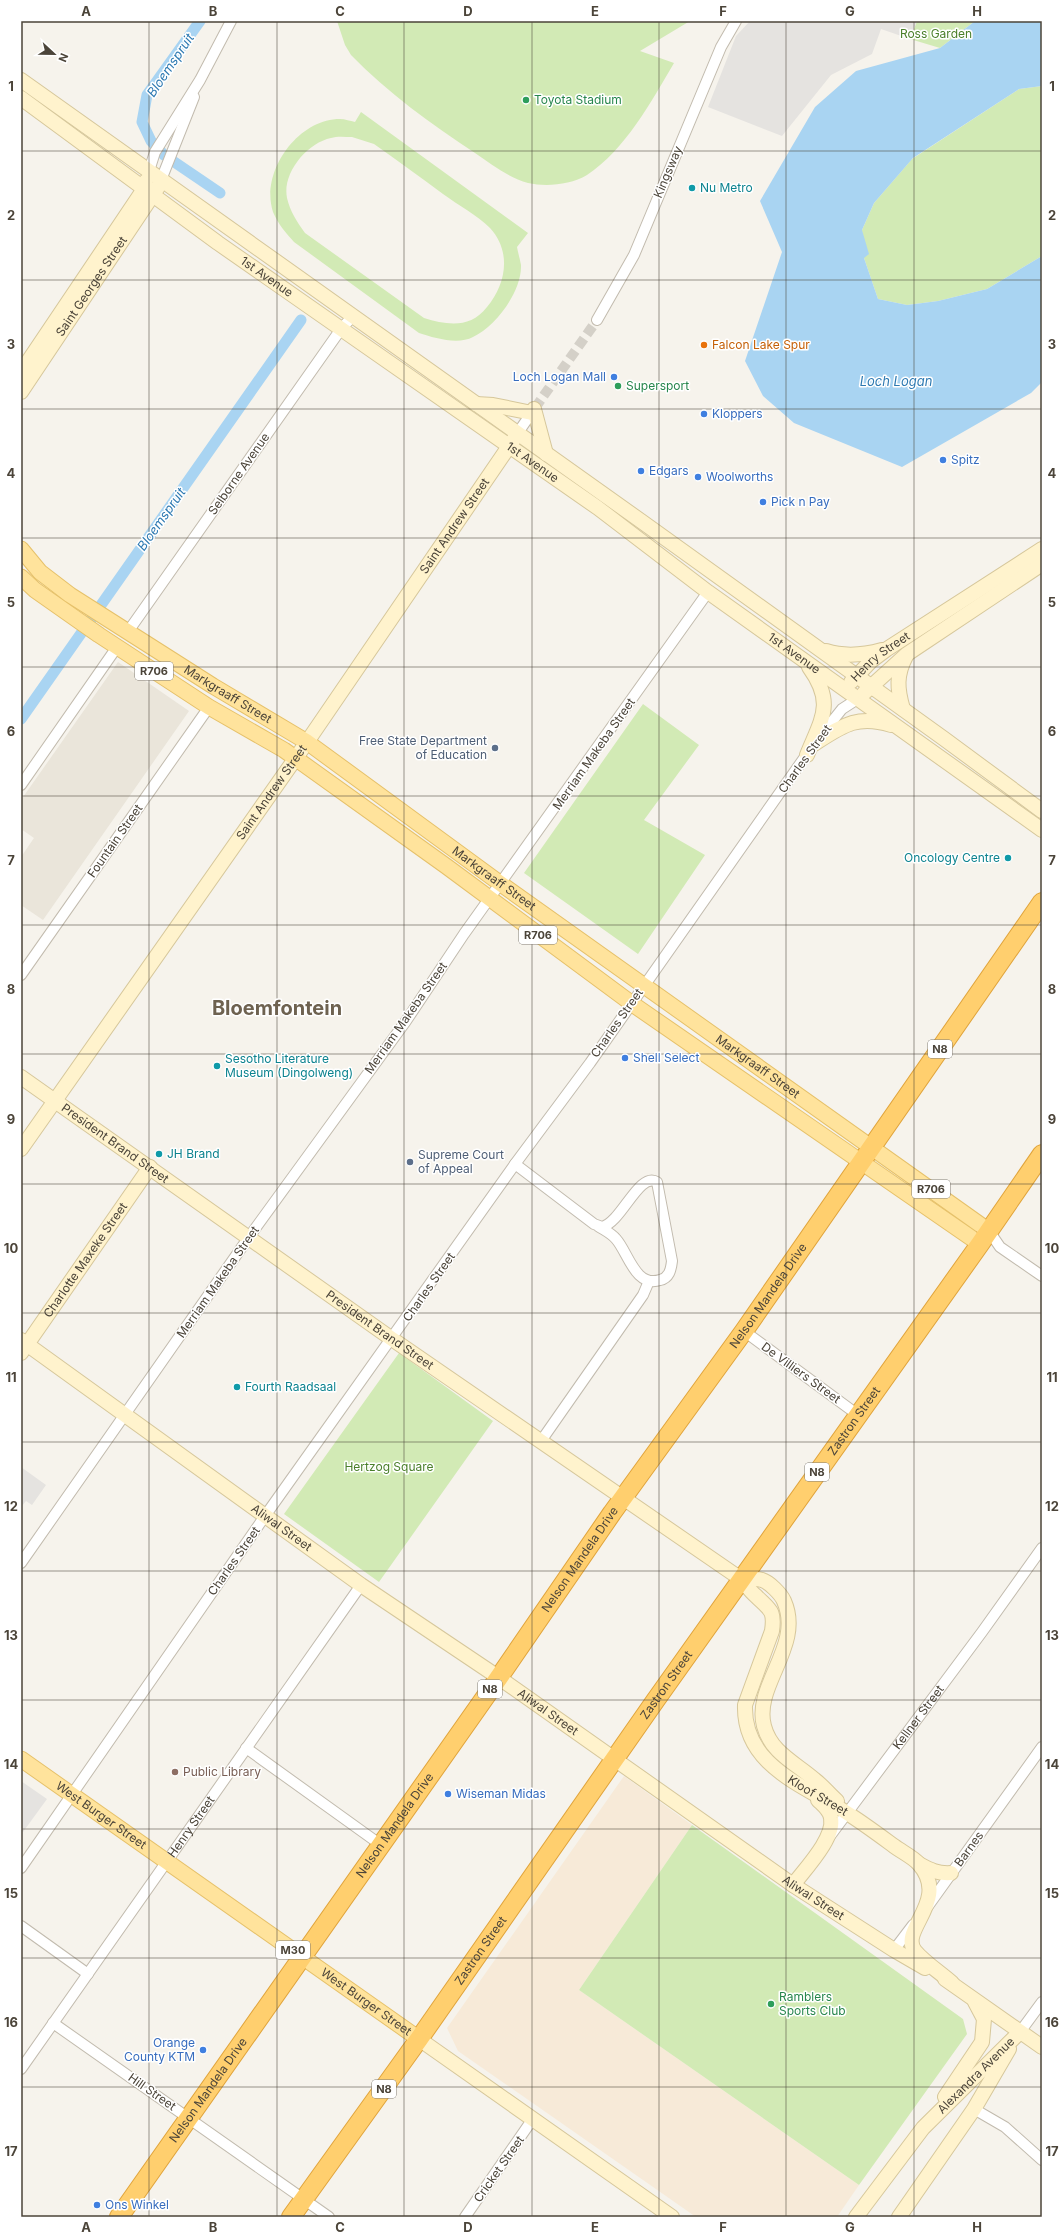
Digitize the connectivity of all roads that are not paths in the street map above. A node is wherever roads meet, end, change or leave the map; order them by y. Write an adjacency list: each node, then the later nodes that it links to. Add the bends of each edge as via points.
1 (231, 21): 4 (street)
2 (736, 21): 10 (street, Kingsway, via 722,47 634,256)
3 (21, 80): 6 (street, 1st Avenue)
4 (200, 80): 6 (street, via 155,152); 7 (street)
5 (21, 98): 8 (street, 1st Avenue)
6 (149, 171): 7 (street, 1st Avenue); 8 (street, Saint Georges Street)
7 (161, 180): 8 (street, Saint Georges Street); 9 (street, 1st Avenue)
8 (148, 193): 11 (street, 1st Avenue); 12 (street, Saint Georges Street); 13 (street, Saint Georges Street)
9 (353, 316): 11 (street, Selborne Avenue); 14 (street, 1st Avenue)
10 (597, 320)
11 (341, 329): 17 (street, 1st Avenue); 24 (street, Selborne Avenue)
12 (21, 372)
13 (21, 392)
14 (476, 404): 15 (street); 16 (street, 1st Avenue)
15 (534, 410): 16 (street); 18 (street)
16 (517, 434): 17 (street, Saint Andrew Street); 18 (street, 1st Avenue)
17 (509, 446): 23 (street, 1st Avenue, via 598,508); 39 (street, Saint Andrew Street)
18 (546, 454): 26 (street, 1st Avenue)
19 (21, 549): 24 (main road, Markgraaff Street / R706, via 40,572)
20 (1042, 549): 27 (street, Henry Street)
21 (1042, 564): 28 (street, Henry Street)
22 (21, 577): 25 (main road, Markgraaff Street / R706, via 34,590)
23 (708, 592): 29 (street, 1st Avenue); 45 (street, Merriam Makeba Street)
24 (127, 633): 31 (main road, Markgraaff Street / R706)
25 (117, 647): 35 (main road, Markgraaff Street / R706); 42 (street)
26 (818, 648): 27 (street, via 842,655 865,654); 30 (street, 1st Avenue)
27 (887, 649): 30 (street, Henry Street)
28 (907, 654): 32 (street, Henry Street); 37 (street, via 898,676)
29 (804, 660): 33 (street, 1st Avenue); 40 (street, via 817,677 825,700)
30 (857, 676): 32 (street, 1st Avenue); 33 (street, Henry Street)
31 (213, 686): 35 (main road); 39 (main road, Markgraaff Street / R706)
32 (871, 686): 34 (street, Henry Street); 37 (street, 1st Avenue)
33 (846, 689): 34 (street, 1st Avenue); 36 (street, Henry Street)
34 (859, 698): 36 (street, Henry Street); 38 (street, 1st Avenue)
35 (209, 706): 41 (main road, Markgraaff Street / R706); 48 (street, Fountain Street)
36 (842, 709): 40 (street, Charles Street)
37 (903, 709): 43 (street, 1st Avenue)
38 (901, 728): 40 (street, via 873,720 855,722 845,725); 44 (street, 1st Avenue)
39 (307, 742): 41 (street, Saint Andrew Street); 45 (main road, Markgraaff Street / R706)
40 (810, 750): 49 (street, Charles Street)
41 (295, 758): 46 (main road, Markgraaff Street / R706); 52 (street, Saint Andrew Street)
42 (21, 785)
43 (1042, 811)
44 (1042, 830)
45 (501, 884): 46 (street, Merriam Makeba Street); 49 (main road, Markgraaff Street / R706)
46 (490, 900): 50 (main road, Markgraaff Street / R706); 60 (street, Merriam Makeba Street, via 406,1021)
47 (1042, 902): 53 (highway, Nelson Mandela Drive / N8)
48 (21, 976)
49 (644, 985): 50 (street, Charles Street); 53 (main road, Markgraaff Street / R706)
50 (630, 1003): 56 (main road, Markgraaff Street / R706); 57 (street, Charles Street, via 590,1063)
51 (21, 1077): 52 (street, President Brand Street)
52 (54, 1100): 54 (street, Saint Andrew Street); 58 (street, President Brand Street)
53 (872, 1147): 56 (highway, Nelson Mandela Drive / N8); 61 (main road, Markgraaff Street / R706)
54 (21, 1149)
55 (1042, 1154): 61 (highway, Zastron Street / N8)
56 (862, 1162): 61 (main road, Markgraaff Street / R706); 65 (highway, Nelson Mandela Drive / N8)
57 (515, 1164): 59 (street); 66 (street, Charles Street)
58 (150, 1167): 60 (street, President Brand Street); 67 (street, Charlotte Maxeke Street)
59 (598, 1226): 64 (street, via 617,1240 635,1270); 64 (street, via 607,1226 617,1218 640,1185 649,1180 657,1182 672,1268 664,1279)
60 (249, 1237): 66 (street, President Brand Street); 68 (street, Merriam Makeba Street)
61 (985, 1238): 62 (street, Markgraaff Street); 62 (street, Markgraaff Street); 69 (highway, Zastron Street / N8)
62 (1000, 1247): 63 (street, Markgraaff Street)
63 (1042, 1276)
64 (648, 1281): 70 (street, via 643,1295)
65 (744, 1330): 69 (street, De Villiers Street); 71 (highway, Nelson Mandela Drive / N8)
66 (392, 1339): 70 (street, President Brand Street); 72 (street, Charles Street)
67 (23, 1345): 68 (street, Aliwal Street)
68 (126, 1415): 72 (street, Aliwal Street); 74 (street, Merriam Makeba Street)
69 (858, 1415): 75 (highway, Zastron Street / N8)
70 (541, 1441): 71 (street, President Brand Street)
71 (622, 1498): 75 (street, President Brand Street); 77 (highway, Nelson Mandela Drive / N8)
72 (265, 1516): 76 (street, Aliwal Street); 83 (street, Charles Street)
73 (1042, 1548): 84 (street, Kellner Street, via 978,1639)
74 (21, 1563)
75 (741, 1579): 81 (highway, Zastron Street / N8); 82 (street, Kloof Street, via 756,1597 770,1607 774,1619 768,1646 745,1704 750,1735 755,1748 764,1758); 84 (street, Kloof Street, via 763,1580 781,1596 789,1613 787,1640 763,1709 763,1725 769,1739 780,1754 815,1779)
76 (360, 1585): 77 (street, Aliwal Street); 79 (street, Henry Street)
77 (498, 1677): 81 (street, Aliwal Street); 86 (highway, Nelson Mandela Drive / N8)
78 (1042, 1746): 90 (street, Barnes)
79 (246, 1748): 86 (street); 87 (street, Henry Street)
80 (21, 1759): 83 (main road, West Burger Street / M30)
81 (614, 1760): 91 (street, Aliwal Street); 102 (highway, Zastron Street / N8)
82 (810, 1792): 84 (street, Kloof Street); 85 (street, via 824,1806 831,1818)
83 (72, 1796): 87 (main road, West Burger Street / M30); 89 (street, Charles Street)
84 (847, 1813): 85 (street, Kellner Street); 88 (street)
85 (827, 1840): 91 (street, Kellner Street)
86 (381, 1845): 95 (highway, Nelson Mandela Drive / N8)
87 (166, 1862): 95 (main road, West Burger Street / M30); 96 (street, Henry Street)
88 (919, 1864): 90 (street, via 932,1872); 92 (street, via 929,1881 930,1896)
89 (21, 1868)
90 (951, 1873): 92 (street, Barnes)
91 (793, 1885): 94 (street, Aliwal Street)
92 (927, 1908): 94 (street, Barnes); 97 (street, via 914,1930 914,1951)
93 (21, 1926): 96 (street)
94 (894, 1950): 97 (street, Aliwal Street)
95 (302, 1956): 102 (main road, West Burger Street / M30); 106 (highway, Nelson Mandela Drive / N8)
96 (88, 1974): 100 (street, Henry Street)
97 (952, 1983): 98 (street, Aliwal Street)
98 (972, 1998): 101 (street, Aliwal Street); 108 (street, via 984,2019 982,2042)
99 (1042, 2002): 101 (street)
100 (53, 2023): 104 (street, Henry Street); 106 (street, Hill Street)
101 (1020, 2032): 103 (street, Aliwal Street); 105 (street, Alexandra Avenue); 108 (street, Alexandra Avenue)
102 (419, 2039): 107 (street, West Burger Street); 110 (highway, Zastron Street / N8)
103 (1042, 2047)
104 (21, 2068)
105 (974, 2109): 109 (street, via 1005,2128); 117 (street, Alexandra Avenue)
106 (188, 2118): 110 (street, Hill Street); 112 (highway, Nelson Mandela Drive / N8)
107 (532, 2120): 111 (street, West Burger Street); 115 (street, Cricket Street)
108 (923, 2128): 116 (street, Alexandra Avenue)
109 (1042, 2160)
110 (304, 2199): 113 (highway, Zastron Street / N8); 114 (street, Hill Street)
111 (665, 2215)
112 (118, 2217)
113 (291, 2217)
114 (329, 2217)
115 (465, 2217)
116 (856, 2217)
117 (899, 2217)

